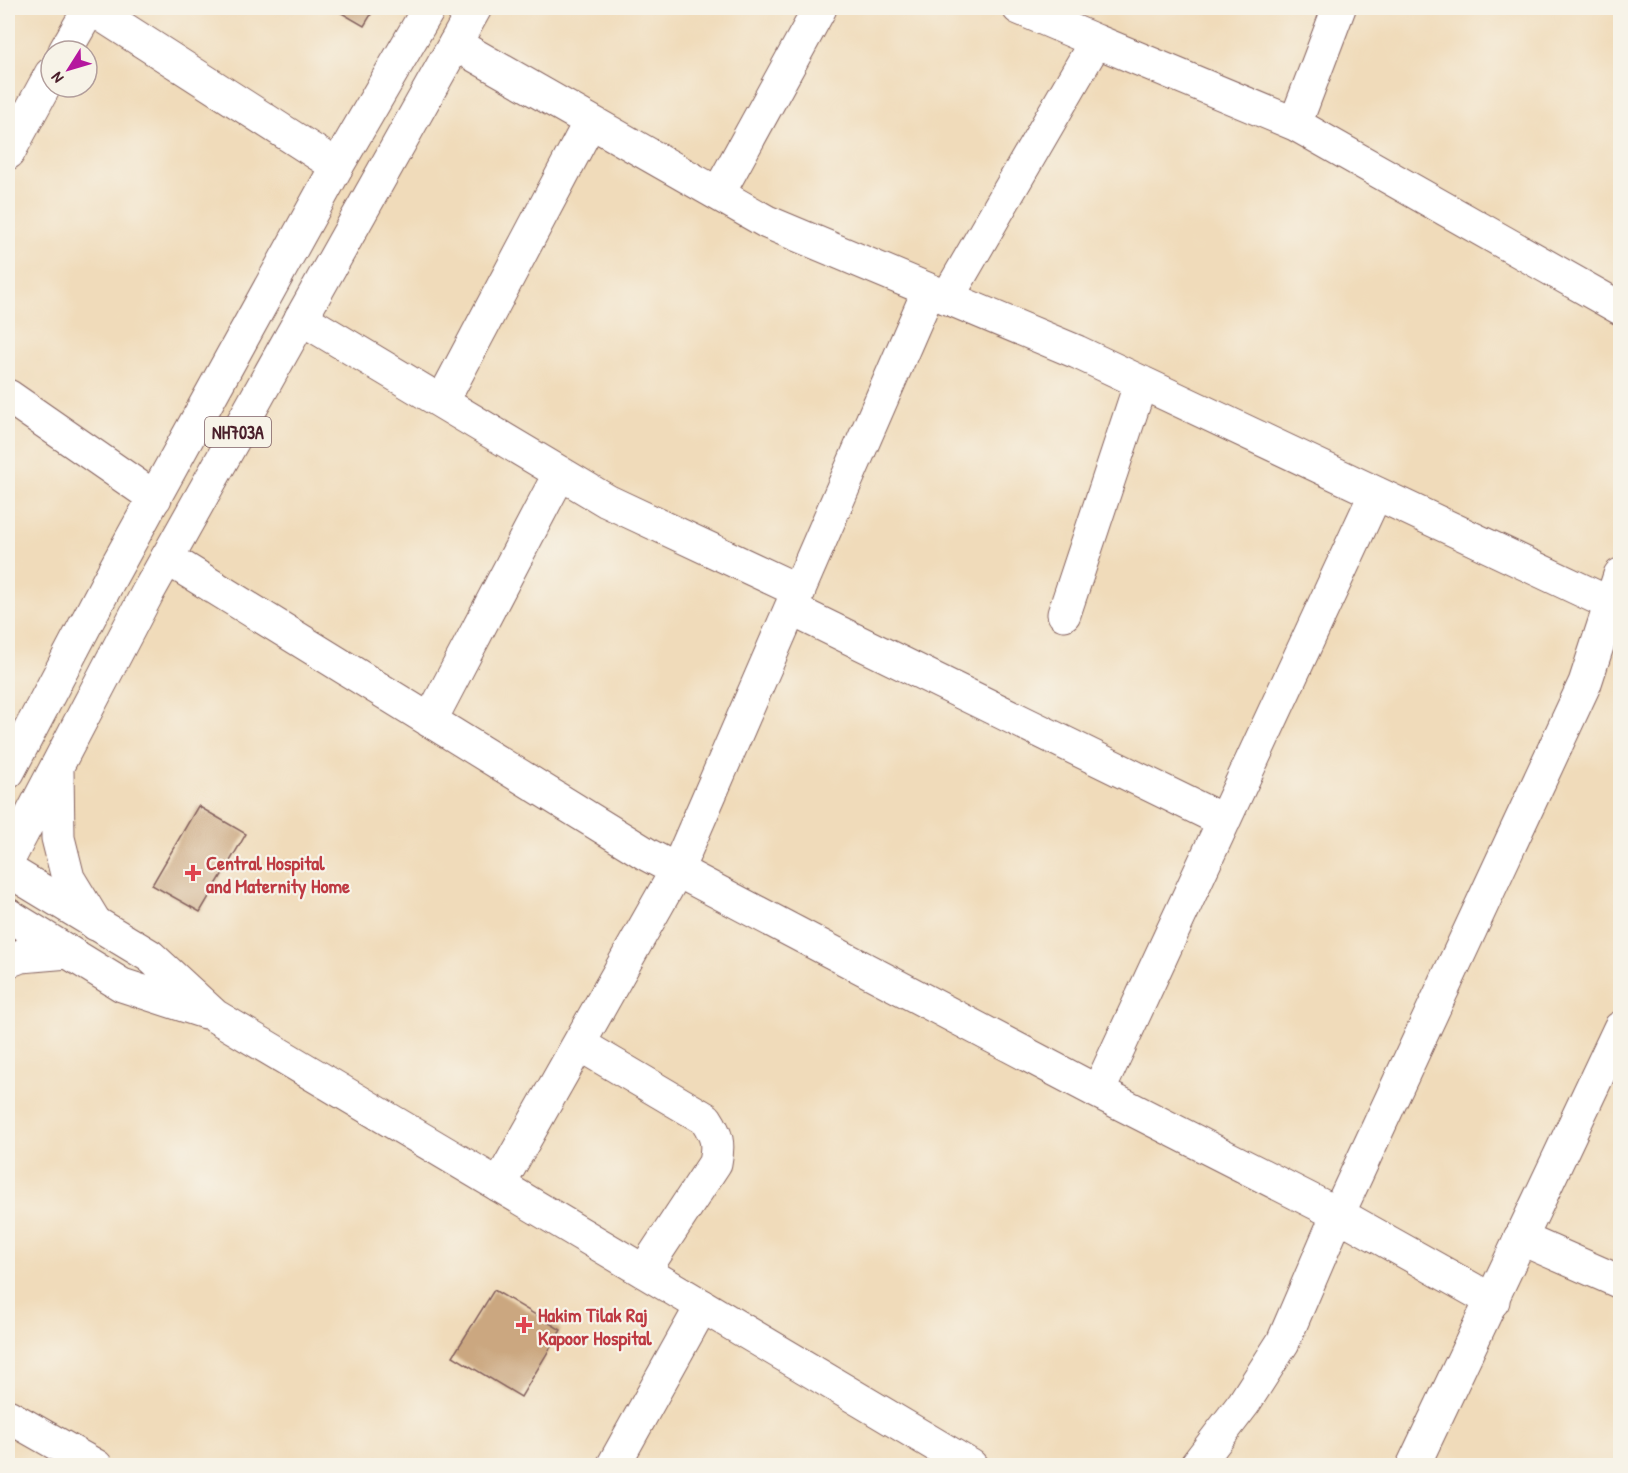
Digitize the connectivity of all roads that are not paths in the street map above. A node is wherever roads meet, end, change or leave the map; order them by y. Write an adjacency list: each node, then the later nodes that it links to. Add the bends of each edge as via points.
1 (90, 8): 7 (main road); 14 (main road)
2 (429, 8): 14 (main road, NH703A)
3 (475, 8): 9 (main road, NH703A)
4 (820, 8): 15 (main road)
5 (1019, 8): 8 (main road)
6 (1336, 8): 12 (main road)
7 (71, 39)
8 (1096, 41): 12 (main road); 16 (main road)
9 (455, 44): 11 (main road); 18 (main road, NH703A)
10 (39, 96): 13 (main road)
11 (590, 122): 15 (main road); 21 (main road)
12 (1295, 124): 17 (main road)
13 (8, 153)
14 (337, 166): 24 (main road, NH703A)
15 (718, 194): 16 (main road, via 766,222)
16 (938, 294): 19 (main road); 27 (main road)
17 (1620, 308)
18 (301, 318): 21 (main road); 25 (main road, NH703A)
19 (1141, 382): 23 (main road); 28 (main road)
20 (8, 396): 24 (main road)
21 (442, 402): 22 (main road)
22 (560, 473): 27 (main road); 29 (main road)
23 (1376, 493): 26 (main road); 32 (main road)
24 (155, 498): 30 (main road, NH703A)
25 (167, 558): 29 (main road); 31 (main road, NH703A)
26 (1616, 590): 45 (main road, via 1585,683)
27 (795, 600): 32 (main road); 35 (main road)
28 (1064, 614)
29 (430, 721): 35 (main road)
30 (12, 757)
31 (57, 766): 33 (main road, NH703A); 37 (main road, via 58,838 69,878)
32 (1224, 821): 43 (main road)
33 (8, 860)
34 (8, 870): 37 (main road)
35 (677, 870): 42 (main road); 43 (main road)
36 (8, 915): 38 (main road)
37 (96, 924): 40 (main road, via 150,956)
38 (68, 952): 39 (main road, via 21,956); 40 (main road, via 122,985)
39 (8, 961)
40 (215, 1016): 44 (main road)
41 (1620, 1028): 46 (main road)
42 (579, 1044): 44 (main road); 47 (main road, via 706,1119 715,1132 715,1162)
43 (1098, 1092): 45 (main road)
44 (499, 1185): 47 (main road)
45 (1338, 1214): 49 (main road); 55 (main road, via 1283,1342 1244,1403)
46 (1520, 1238): 48 (main road); 49 (main road)
47 (644, 1271): 50 (main road)
48 (1620, 1282)
49 (1493, 1301): 56 (main road)
50 (702, 1305): 53 (main road); 54 (main road)
51 (8, 1416): 52 (main road)
52 (96, 1466)
53 (613, 1466)
54 (971, 1466)
55 (1196, 1466)
56 (1413, 1466)

